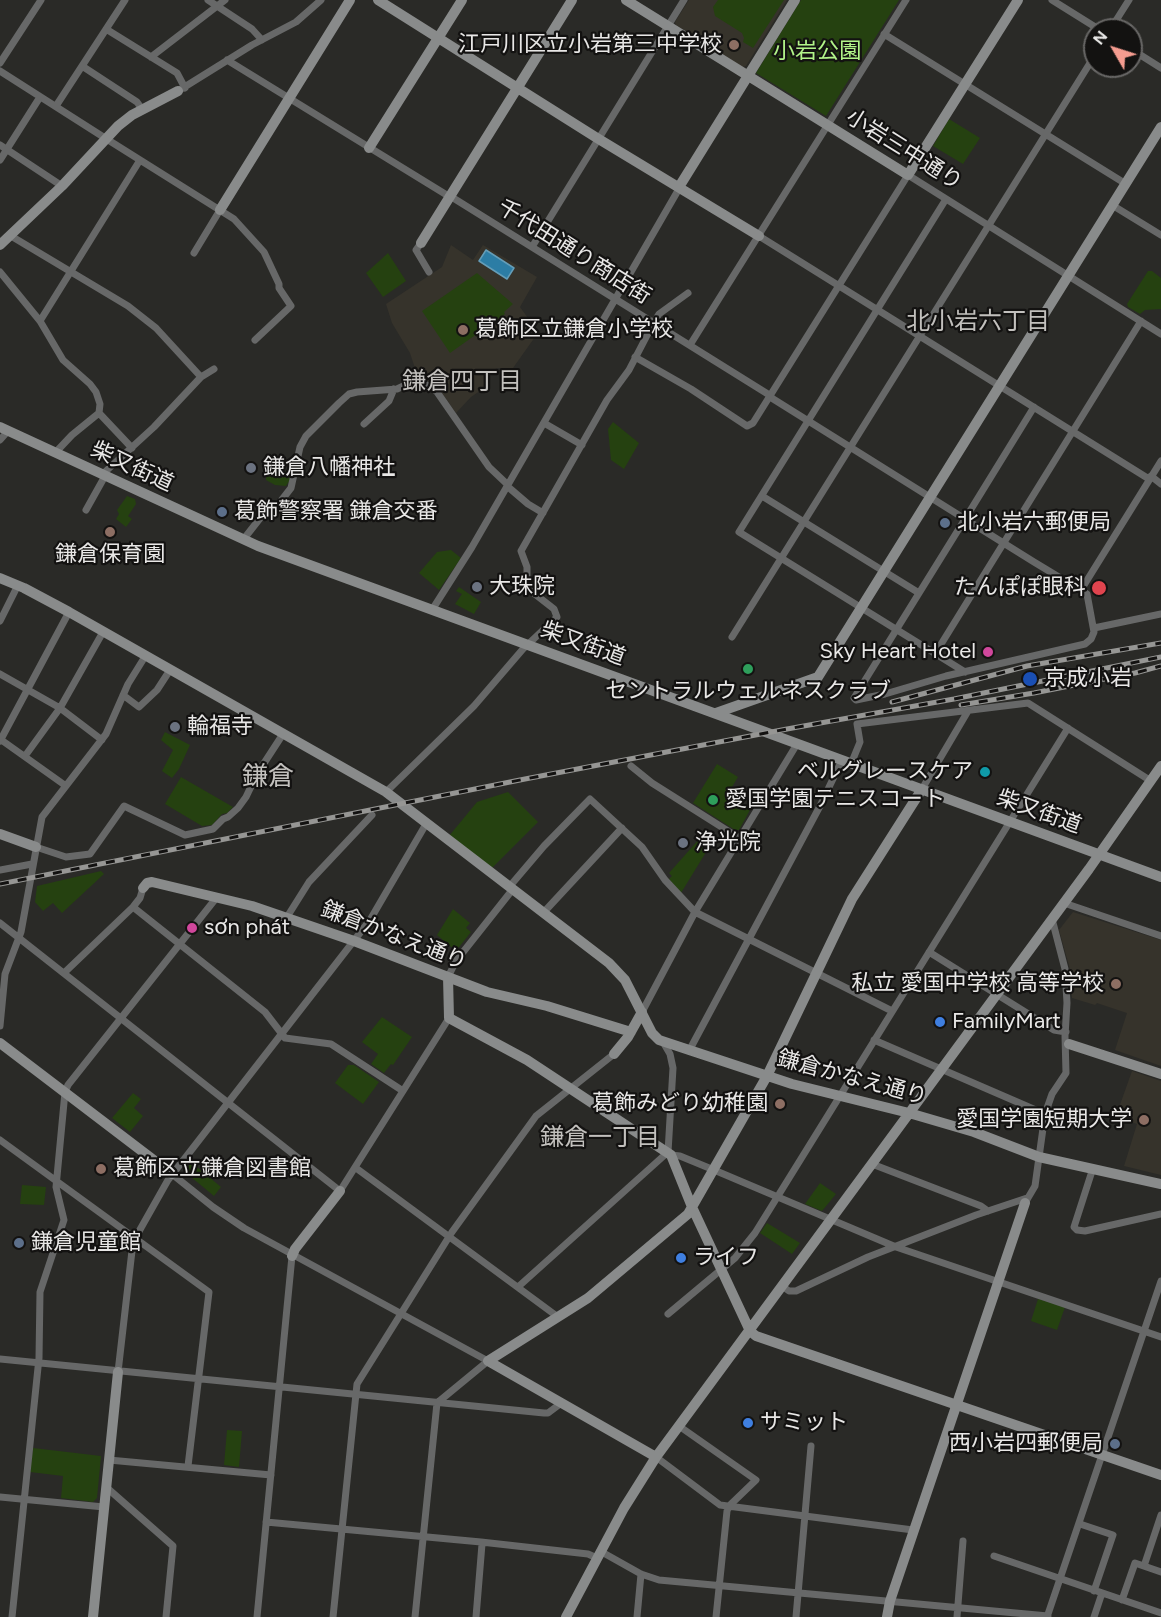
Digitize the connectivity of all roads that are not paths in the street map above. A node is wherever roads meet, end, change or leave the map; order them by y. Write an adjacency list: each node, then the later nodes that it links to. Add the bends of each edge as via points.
1 (40, 0): 28 (street)
2 (125, 0): 21 (street)
3 (208, 0): 17 (street)
4 (225, 0): 17 (street)
5 (321, 0): 24 (street, via 296,22)
6 (350, 0): 38 (street)
7 (378, 0): 23 (street)
8 (462, 0): 23 (street)
9 (572, 0): 35 (street)
10 (626, 0): 20 (street, 小岩三中通り)
11 (684, 0): 20 (street)
12 (795, 0): 33 (street)
13 (906, 0): 22 (street)
14 (1018, 0): 34 (street)
15 (1052, 0): 19 (street)
16 (1129, 0): 18 (street)
17 (217, 6): 24 (street); 25 (street)
18 (1118, 18)
19 (1083, 19)
20 (667, 26): 33 (street, 小岩三中通り); 45 (street)
21 (106, 29): 25 (street); 29 (street)
22 (885, 34): 34 (street); 41 (street)
23 (438, 38): 35 (street); 47 (street)
24 (262, 40): 27 (street)
25 (151, 57): 36 (street, via 177,73)
26 (1143, 57): 30 (street)
27 (227, 60): 36 (street); 38 (street, 千代田通り商店街)
28 (0, 63)
29 (82, 66): 39 (street); 40 (street)
30 (1161, 68)
31 (0, 70): 37 (street)
32 (1083, 74): 43 (street)
33 (748, 77): 41 (street, 小岩三中通り); 53 (street)
34 (965, 84): 43 (street); 50 (street)
35 (518, 88): 45 (street); 54 (street)
36 (182, 89): 40 (street)
37 (40, 97): 39 (street); 46 (street)
38 (290, 99): 47 (street, 千代田通り商店街); 57 (street)
39 (56, 106): 44 (street)
40 (142, 109): 44 (street)
41 (828, 126): 50 (street, 小岩三中通り); 60 (street)
42 (1161, 127): 51 (street)
43 (1046, 134): 51 (street); 58 (street)
44 (105, 138): 49 (street); 52 (street)
45 (597, 138): 53 (street); 63 (street)
46 (3, 147): 48 (street); 52 (street)
47 (369, 148): 54 (street, 千代田通り商店街)
48 (0, 160)
49 (140, 160): 57 (street); 65 (street)
50 (908, 175): 55 (street, 小岩三中通り); 69 (street)
51 (1126, 184): 56 (street)
52 (62, 186): 61 (street)
53 (679, 187): 60 (street); 71 (street)
54 (450, 197): 62 (street); 63 (street, 千代田通り商店街)
55 (946, 199): 58 (street, 小岩三中通り); 72 (street)
56 (1112, 205): 59 (street); 68 (street)
57 (220, 210): 64 (street); 78 (street, via 234,219 264,252 291,306)
58 (988, 225): 68 (street, 小岩三中通り); 77 (street)
59 (1161, 235)
60 (759, 237): 69 (street); 79 (street)
61 (4, 240): 65 (street)
62 (421, 243): 67 (street, via 417,250)
63 (532, 246): 71 (street, 千代田通り商店街)
64 (194, 253)
65 (71, 271): 73 (street); 82 (street, via 156,328)
66 (0, 272): 73 (street)
67 (429, 272)
68 (1069, 275): 74 (street, 小岩三中通り); 83 (street)
69 (839, 286): 72 (street); 85 (street)
70 (688, 293): 75 (street)
71 (616, 299): 75 (street, 千代田通り商店街); 89 (street)
72 (877, 309): 77 (street); 88 (street)
73 (40, 321): 87 (street, via 63,360 96,392)
74 (1141, 321): 76 (street, 小岩三中通り); 92 (street)
75 (654, 322): 79 (street, 千代田通り商店街); 80 (street)
76 (1161, 334)
77 (920, 336): 83 (street); 95 (street)
78 (255, 340)
79 (690, 345): 85 (street, 千代田通り商店街)
80 (635, 357): 85 (street, via 747,426); 94 (street)
81 (214, 369): 82 (street)
82 (201, 377): 96 (street)
83 (1000, 386): 86 (street); 104 (street)
84 (394, 389): 90 (street, via 389,401); 102 (street, via 414,381 437,392 484,460); 109 (street, via 349,394 311,431 303,443 291,488)
85 (770, 396): 88 (street, 千代田通り商店街)
86 (1034, 406): 92 (street); 107 (street)
87 (99, 413): 96 (street); 97 (street)
88 (808, 421): 95 (street, 千代田通り商店街); 103 (street)
89 (544, 423): 94 (street); 102 (street)
90 (364, 424)
91 (4, 429): 93 (street); 97 (street, 柴又街道)
92 (1073, 432): 100 (street); 110 (street)
93 (0, 440)
94 (582, 445): 106 (street)
95 (850, 447): 104 (street, 千代田通り商店街); 108 (street)
96 (132, 448): 99 (street)
97 (55, 453): 99 (street, 柴又街道)
98 (1161, 460): 100 (street)
99 (105, 476): 105 (street); 109 (street, 柴又街道)
100 (1150, 478): 101 (street); 115 (street)
101 (1161, 484)
102 (508, 486): 106 (street); 118 (street)
103 (762, 496): 108 (street); 111 (street, via 739,532)
104 (931, 497): 107 (street, 千代田通り商店街); 112 (street)
105 (86, 510)
106 (543, 513): 126 (street, via 521,551 527,567 527,586 554,609 557,617)
107 (965, 519): 110 (street, 千代田通り商店街); 116 (street)
108 (804, 522): 111 (street); 112 (street)
109 (243, 540): 118 (street, 柴又街道)
110 (1004, 543): 115 (street, 千代田通り商店街); 127 (street)
111 (781, 558): 117 (street); 125 (street)
112 (884, 572): 116 (street); 117 (street)
113 (0, 578): 114 (street)
114 (18, 585): 119 (street); 121 (street)
115 (1081, 590): 122 (street, via 1087,594)
116 (919, 593): 123 (street)
117 (861, 608): 123 (street); 136 (street, via 818,677)
118 (432, 610): 126 (street, 柴又街道)
119 (69, 612): 124 (street); 132 (street)
120 (1161, 614): 122 (street)
121 (0, 621)
122 (1094, 628): 130 (street, via 1091,639 1081,646)
123 (896, 630): 127 (street); 130 (street, via 856,700)
124 (103, 632): 128 (street); 134 (street)
125 (732, 637)
126 (528, 645): 136 (street, 柴又街道); 149 (street, via 474,706)
127 (935, 654): 130 (street)
128 (146, 656): 129 (street); 133 (street)
129 (170, 670): 133 (street, via 140,707); 138 (street)
130 (965, 672)
131 (0, 674): 132 (street)
132 (27, 689): 134 (street); 139 (street)
133 (123, 695): 140 (street)
134 (60, 708): 140 (street); 142 (street)
135 (968, 711): 137 (street, via 1028,703); 143 (street, via 857,724 860,742); 148 (street)
136 (716, 713): 141 (street, 柴又街道)
137 (1068, 728): 146 (street); 151 (street)
138 (283, 734): 149 (street); 156 (street, via 246,797 213,830 185,835 124,806 90,854 66,857)
139 (0, 740): 142 (street)
140 (102, 740): 147 (street)
141 (796, 744): 143 (street, 柴又街道); 155 (street)
142 (25, 756): 147 (street)
143 (847, 762): 148 (street, 柴又街道); 174 (street)
144 (631, 766): 155 (street)
145 (1161, 766): 146 (street)
146 (1156, 783): 157 (street)
147 (66, 786): 156 (street, via 42,818)
148 (922, 789): 151 (street, 柴又街道); 180 (street, via 852,899)
149 (386, 792): 152 (street)
150 (372, 815): 168 (street, via 309,882)
151 (1011, 822): 157 (street, 柴又街道); 176 (street)
152 (426, 824): 162 (street); 173 (street)
153 (622, 828): 162 (street, via 590,799 544,846); 166 (street); 167 (street)
154 (0, 834): 156 (street)
155 (739, 838): 167 (street)
156 (36, 848): 158 (street)
157 (1100, 855): 160 (street, 柴又街道); 164 (street)
158 (32, 864): 159 (street); 172 (street)
159 (0, 870)
160 (1161, 877)
161 (143, 888): 163 (street, 鎌倉かなえ通り, via 152,882); 165 (street)
162 (511, 888): 166 (street); 181 (street)
163 (217, 897): 168 (street, 鎌倉かなえ通り); 175 (street)
164 (1064, 903): 169 (street); 171 (street)
165 (133, 907): 175 (street); 179 (street)
166 (544, 912): 184 (street, via 609,963 625,980)
167 (695, 912): 174 (street); 184 (street)
168 (287, 917): 173 (street, 鎌倉かなえ通り)
169 (1052, 919): 182 (street); 189 (street, via 1065,969)
170 (0, 923): 172 (street)
171 (1161, 936)
172 (19, 938): 177 (street); 179 (street)
173 (354, 941): 181 (street, 鎌倉かなえ通り); 190 (street)
174 (749, 941): 180 (street); 195 (street)
175 (179, 944): 185 (street); 190 (street, via 265,1012)
176 (929, 952): 182 (street); 183 (street)
177 (9, 962): 178 (street); 187 (street)
178 (0, 970)
179 (64, 973): 185 (street)
180 (816, 973): 183 (street); 199 (street)
181 (448, 977): 186 (street); 188 (street, 鎌倉かなえ通り, via 487,992)
182 (997, 994): 189 (street, via 1054,1030); 197 (street)
183 (892, 1011): 192 (street)
184 (642, 1012): 188 (street); 191 (street)
185 (121, 1018): 202 (street); 204 (street)
186 (449, 1018): 200 (street); 201 (street)
187 (0, 1026)
188 (632, 1032): 196 (street)
189 (1066, 1032): 194 (street)
190 (281, 1034): 201 (street, via 289,1039 331,1044); 204 (street)
191 (659, 1040): 195 (street, 鎌倉かなえ通り); 208 (street, via 670,1054 673,1068)
192 (874, 1040): 197 (street); 203 (street)
193 (0, 1043): 202 (street)
194 (1067, 1044): 198 (street); 206 (street, via 1066,1074 1052,1094)
195 (689, 1051): 199 (street, 鎌倉かなえ通り)
196 (614, 1054): 200 (street)
197 (941, 1069): 205 (street); 206 (street)
198 (1161, 1074)
199 (767, 1076): 203 (street, 鎌倉かなえ通り); 213 (street)
200 (571, 1089): 208 (street); 224 (street, via 536,1116)
201 (403, 1091): 211 (street)
202 (65, 1092): 214 (street); 215 (street)
203 (839, 1095): 205 (street, 鎌倉かなえ通り); 218 (street)
204 (227, 1102): 214 (street); 217 (street)
205 (909, 1113): 209 (street, 鎌倉かなえ通り); 210 (street)
206 (1045, 1114): 209 (street)
207 (0, 1140): 215 (street)
208 (670, 1154): 213 (street); 220 (street); 232 (street)
209 (1039, 1157): 212 (street, 鎌倉かなえ通り); 219 (street, via 1035,1186)
210 (872, 1164): 221 (street); 223 (street)
211 (356, 1168): 217 (street); 224 (street)
212 (1093, 1168): 216 (street, 鎌倉かなえ通り); 222 (street, via 1074,1227 1077,1230)
213 (714, 1170): 218 (street); 220 (street)
214 (172, 1174): 225 (street); 227 (street, via 244,1228)
215 (56, 1181): 225 (street); 241 (street, via 64,1220 40,1292)
216 (1161, 1184)
217 (340, 1191): 227 (street)
218 (777, 1197): 223 (street); 228 (street, via 747,1244)
219 (1026, 1201): 221 (street); 230 (street)
220 (693, 1207): 228 (street); 235 (street, via 588,1298)
221 (988, 1210): 226 (street)
222 (1161, 1214)
223 (831, 1219): 226 (street); 231 (street)
224 (449, 1237): 232 (street); 233 (street)
225 (135, 1239): 242 (street); 243 (street, via 209,1292)
226 (896, 1247): 230 (street); 231 (street, via 796,1291)
227 (292, 1256): 233 (street); 244 (street)
228 (721, 1269): 234 (street); 236 (street)
229 (1161, 1281): 237 (street)
230 (999, 1282): 237 (street); 248 (street)
231 (782, 1286): 236 (street)
232 (518, 1287): 235 (street)
233 (401, 1314): 240 (street); 245 (street, via 357,1384)
234 (668, 1314)
235 (558, 1317): 240 (street)
236 (750, 1331): 248 (street, via 762,1339); 249 (street)
237 (1144, 1331): 238 (street); 251 (street)
238 (1161, 1337)
239 (0, 1359): 241 (street)
240 (488, 1361): 246 (street); 247 (street)
241 (38, 1362): 242 (street); 259 (street)
242 (118, 1371): 243 (street); 253 (street)
243 (199, 1378): 244 (street); 254 (street)
244 (279, 1387): 245 (street); 255 (street)
245 (356, 1394): 246 (street); 266 (street)
246 (437, 1402): 247 (street, via 544,1413); 268 (street)
247 (560, 1404): 252 (street)
248 (956, 1406): 251 (street); 267 (street)
249 (679, 1426): 252 (street); 260 (street, via 756,1480)
250 (811, 1446): 263 (street)
251 (1103, 1455): 256 (street); 265 (street)
252 (656, 1457): 260 (street, via 720,1505); 271 (street)
253 (109, 1460): 254 (street); 257 (street)
254 (188, 1466): 255 (street)
255 (271, 1475): 264 (street)
256 (1161, 1475)
257 (106, 1487): 261 (street); 289 (street, via 173,1546)
258 (0, 1497): 259 (street)
259 (24, 1499): 261 (street); 287 (street)
260 (729, 1506): 263 (street); 277 (street)
261 (104, 1507): 288 (street)
262 (1161, 1515): 273 (street)
263 (806, 1516): 267 (street); 279 (street)
264 (266, 1522): 266 (street); 290 (street)
265 (1080, 1524): 276 (street); 278 (street, via 1113,1535)
266 (343, 1530): 268 (street); 291 (street)
267 (914, 1530): 282 (street)
268 (423, 1537): 270 (street); 292 (street)
269 (963, 1541): 283 (street)
270 (482, 1544): 271 (street); 293 (street)
271 (598, 1555): 275 (street); 294 (street)
272 (994, 1556): 276 (street)
273 (1144, 1566): 274 (street); 281 (street, via 1135,1563)
274 (1161, 1572)
275 (642, 1574): 277 (street, via 659,1580); 295 (street)
276 (1060, 1580): 278 (street); 286 (street)
277 (720, 1585): 279 (street); 296 (street)
278 (1094, 1591): 280 (street)
279 (798, 1592): 282 (street); 297 (street)
280 (1102, 1593): 281 (street); 300 (street)
281 (1122, 1600): 284 (street)
282 (890, 1601): 283 (street); 298 (street)
283 (958, 1607): 286 (street); 299 (street)
284 (1148, 1613): 285 (street)
285 (1161, 1613)
286 (1048, 1616)
287 (12, 1617)
288 (93, 1617)
289 (166, 1617)
290 (256, 1617)
291 (333, 1617)
292 (415, 1617)
293 (476, 1617)
294 (566, 1617)
295 (637, 1617)
296 (716, 1617)
297 (796, 1617)
298 (887, 1617)
299 (957, 1617)
300 (1094, 1617)

